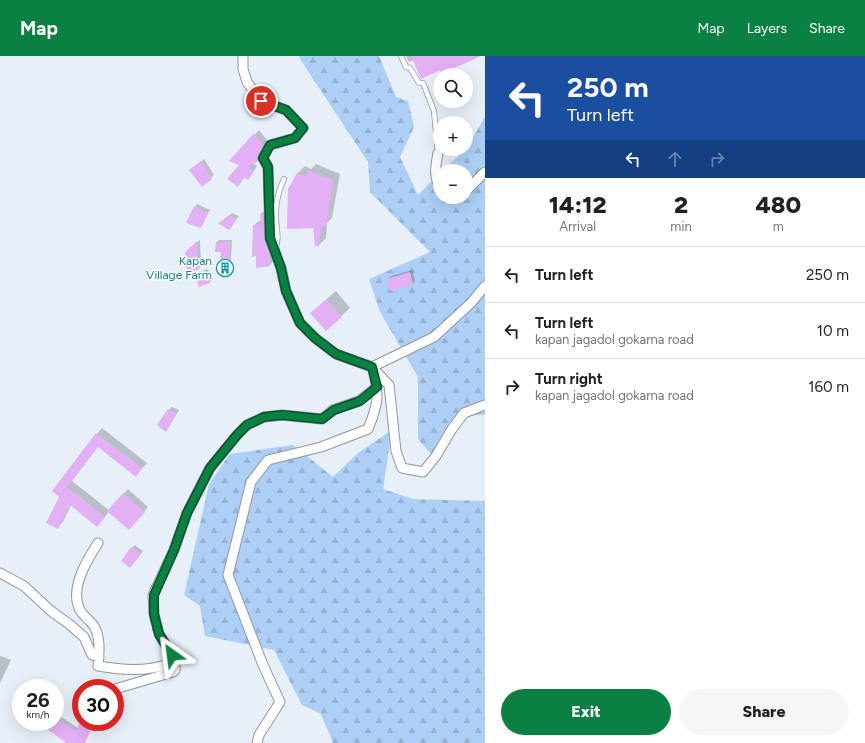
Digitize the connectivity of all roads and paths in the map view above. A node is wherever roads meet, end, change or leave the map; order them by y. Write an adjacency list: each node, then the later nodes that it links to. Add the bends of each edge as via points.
1 (243, 56): 7 (street, via 247,82 261,101 286,110 303,128 295,138 270,145 263,158 268,167 270,238)
2 (401, 56): 3 (lane, via 419,83 423,83)
3 (434, 116)
4 (485, 172): 6 (street)
5 (284, 179): 7 (lane, via 277,195 278,244)
6 (473, 184)
7 (275, 251): 9 (street, via 286,291 300,323 336,354)
8 (485, 286): 9 (street, via 471,303 434,337)
9 (372, 367): 10 (street); 11 (street, via 390,385 396,451 402,468 423,472 464,413)
10 (377, 387): 15 (street, via 360,401 334,410 322,419 282,415 264,417 247,425 215,462 187,513 154,595 154,614 159,634 172,655); 17 (street, via 378,407 368,429 321,447 268,460 251,482 228,575 280,702 259,735)
11 (485, 405)
12 (98, 543): 14 (street, via 81,574 78,603 84,616 94,626 98,638)
13 (0, 573): 14 (street, via 24,586 69,624 84,637 92,655)
14 (99, 657): 15 (street, via 98,666 124,670 147,670)
15 (169, 664): 16 (street, via 175,666 173,672)
16 (124, 686)
17 (257, 743)

